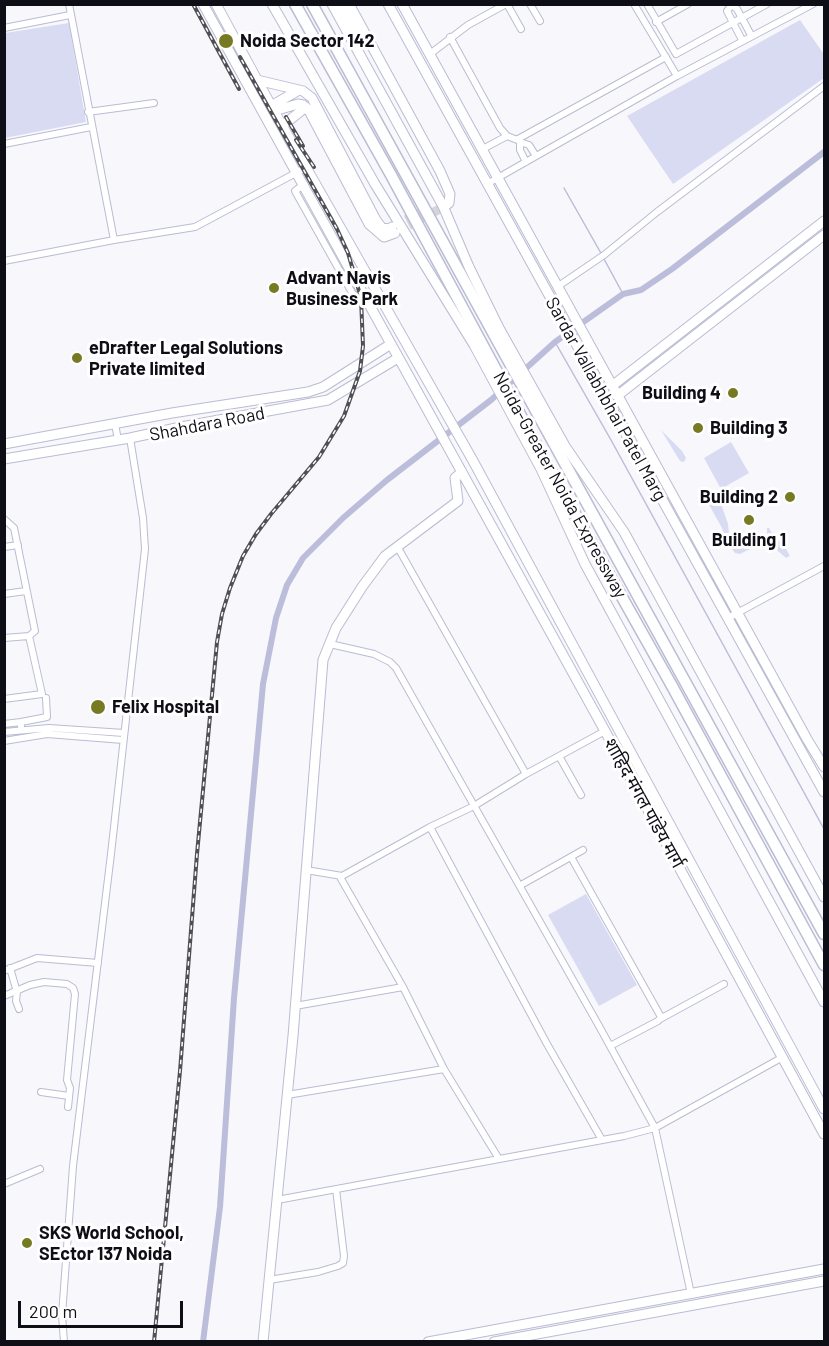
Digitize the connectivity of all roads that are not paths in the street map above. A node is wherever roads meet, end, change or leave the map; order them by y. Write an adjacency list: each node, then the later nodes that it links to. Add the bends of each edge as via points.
1 (69, 4): 20 (street)
2 (203, 4): 49 (street, शाहिद मंगल पांडेय मार्ग)
3 (216, 4): 33 (street)
4 (272, 4): 60 (street, via 407,238)
5 (295, 4): 60 (highway, Noida-Greater Noida Expressway, via 392,175)
6 (312, 4): 59 (highway, Noida-Greater Noida Expressway)
7 (332, 4): 59 (street, via 442,206)
8 (339, 4): 9 (street, via 444,203 448,203 450,194 440,171)
9 (349, 4)
10 (388, 4): 51 (street, Sardar Vallabhbhai Patel Marg)
11 (402, 4): 30 (street, Sardar Vallabhbhai Patel Marg)
12 (507, 4): 26 (street); 28 (street)
13 (530, 4): 22 (street)
14 (634, 4): 31 (street)
15 (647, 4): 23 (street)
16 (688, 4): 23 (street)
17 (766, 4): 21 (street)
18 (813, 4): 27 (street)
19 (729, 6): 21 (street, via 737,9); 24 (street, via 727,12)
20 (70, 15): 25 (street); 39 (street)
21 (742, 18): 24 (street); 27 (street)
22 (540, 21)
23 (656, 22): 24 (street, via 676,54)
24 (732, 23): 29 (street)
25 (4, 28)
26 (521, 29)
27 (751, 35): 29 (street)
28 (450, 37): 30 (street); 42 (street)
29 (742, 40): 32 (street)
30 (430, 54): 45 (street, Sardar Vallabhbhai Patel Marg)
31 (666, 57): 32 (street); 43 (street)
32 (677, 76): 46 (street)
33 (257, 80): 35 (street); 38 (street)
34 (825, 86): 57 (street)
35 (299, 90): 37 (street, via 312,98 376,220 382,228 394,230 384,237 369,224); 38 (street)
36 (154, 104): 39 (street)
37 (306, 107): 38 (street, via 298,104); 40 (street)
38 (272, 109): 40 (street)
39 (88, 112): 41 (street)
40 (282, 126): 48 (street)
41 (91, 127): 44 (street); 55 (street)
42 (507, 136): 43 (street); 45 (street)
43 (519, 141): 46 (street, via 529,145); 47 (street)
44 (4, 144)
45 (481, 150): 50 (street, Sardar Vallabhbhai Patel Marg)
46 (536, 156): 47 (street)
47 (526, 162): 50 (street)
48 (307, 166): 49 (street); 74 (street)
49 (296, 172): 52 (street, शाहिद मंगल पांडेय मार्ग); 55 (street, via 195,227)
50 (496, 178): 51 (street); 57 (street, Sardar Vallabhbhai Patel Marg)
51 (487, 184): 83 (street, Sardar Vallabhbhai Patel Marg)
52 (303, 185): 58 (street, via 296,191); 61 (street, शाहिद मंगल पांडेय मार्ग)
53 (825, 221): 63 (street)
54 (825, 235): 64 (street)
55 (114, 240): 56 (street)
56 (4, 261)
57 (558, 288): 63 (street, Sardar Vallabhbhai Patel Marg)
58 (355, 298)
59 (496, 331): 65 (highway, Noida-Greater Noida Expressway)
60 (478, 343): 67 (highway, Noida-Greater Noida Expressway)
61 (391, 344): 62 (street, शाहिद मंगल पांडेय मार्ग); 66 (street, Shahdara Road, via 323,387 308,392)
62 (398, 357): 68 (street, Shahdara Road, via 328,400); 72 (street, शाहिद मंगल पांडेय मार्ग)
63 (612, 386): 64 (street, Sardar Vallabhbhai Patel Marg)
64 (617, 396): 82 (street, Sardar Vallabhbhai Patel Marg)
65 (543, 415): 108 (street, via 624,532); 109 (highway, Noida-Greater Noida Expressway)
66 (115, 424): 69 (street); 70 (street, Shahdara Road)
67 (524, 430): 111 (highway, Noida-Greater Noida Expressway, via 672,686); 117 (street, via 585,564)
68 (130, 438): 69 (street, Shahdara Road); 93 (street, via 145,544)
69 (118, 440): 71 (street, Shahdara Road)
70 (4, 444)
71 (4, 459)
72 (461, 470): 75 (street, शाहिद मंगल पांडेय मार्ग); 77 (street, via 455,476 458,501)
73 (4, 519): 76 (street, via 13,526)
74 (515, 539): 75 (street); 129 (street)
75 (502, 544): 91 (street, शाहिद मंगल पांडेय मार्ग)
76 (18, 545): 78 (street); 80 (street)
77 (397, 546): 86 (street, via 362,587); 98 (street)
78 (4, 547)
79 (825, 566): 82 (street)
80 (26, 591): 81 (street); 84 (street, via 34,631)
81 (4, 594)
82 (738, 614): 83 (street); 97 (street, Sardar Vallabhbhai Patel Marg)
83 (728, 618): 99 (street, Sardar Vallabhbhai Patel Marg)
84 (29, 636): 85 (street); 88 (street, via 42,694)
85 (4, 638)
86 (330, 644): 101 (street, via 374,654 396,668); 105 (street, via 323,660)
87 (46, 698): 90 (street, via 48,717)
88 (4, 699)
89 (4, 724): 90 (street)
90 (21, 726): 92 (street); 93 (street)
91 (605, 731): 96 (street); 122 (street, शाहिद मंगल पांडेय मार्ग)
92 (4, 732)
93 (124, 733): 94 (street)
94 (123, 740): 95 (street, via 47,734); 110 (street)
95 (4, 741)
96 (559, 756): 98 (street); 100 (street)
97 (825, 767)
98 (526, 774): 101 (street)
99 (825, 792)
100 (581, 795)
101 (474, 806): 102 (street); 107 (street)
102 (430, 827): 106 (street); 132 (street)
103 (583, 850): 104 (street)
104 (571, 857): 107 (street); 120 (street)
105 (306, 870): 106 (street); 118 (street)
106 (340, 877): 114 (street)
107 (521, 885): 121 (street)
108 (825, 897)
109 (825, 934)
110 (98, 963): 112 (street, via 38,958); 126 (street)
111 (825, 965)
112 (7, 970): 115 (street)
113 (724, 984): 120 (street)
114 (403, 987): 118 (street); 123 (street)
115 (17, 992): 116 (street); 119 (street); 125 (street, via 44,982 73,988 67,1084)
116 (4, 996)
117 (825, 1002)
118 (295, 1006): 127 (street)
119 (19, 1009)
120 (660, 1019): 121 (street)
121 (610, 1046): 130 (street)
122 (783, 1057): 130 (street); 131 (street, शाहिद मंगल पांडेय मार्ग)
123 (444, 1069): 127 (street); 133 (street)
124 (41, 1092): 125 (street)
125 (70, 1092): 126 (street); 128 (street)
126 (82, 1093): 142 (street, via 62,1315)
127 (287, 1095): 137 (street)
128 (68, 1107)
129 (825, 1108)
130 (655, 1128): 132 (street); 141 (street)
131 (825, 1134)
132 (602, 1140): 133 (street)
133 (500, 1159): 136 (street)
134 (40, 1169): 135 (street)
135 (4, 1184)
136 (336, 1189): 137 (street); 139 (street, via 343,1263 318,1272)
137 (277, 1200): 139 (street)
138 (825, 1269): 141 (street)
139 (269, 1280): 143 (street)
140 (825, 1281): 145 (street)
141 (691, 1294): 144 (street)
142 (64, 1341)
143 (262, 1341)
144 (428, 1341)
145 (494, 1341)

